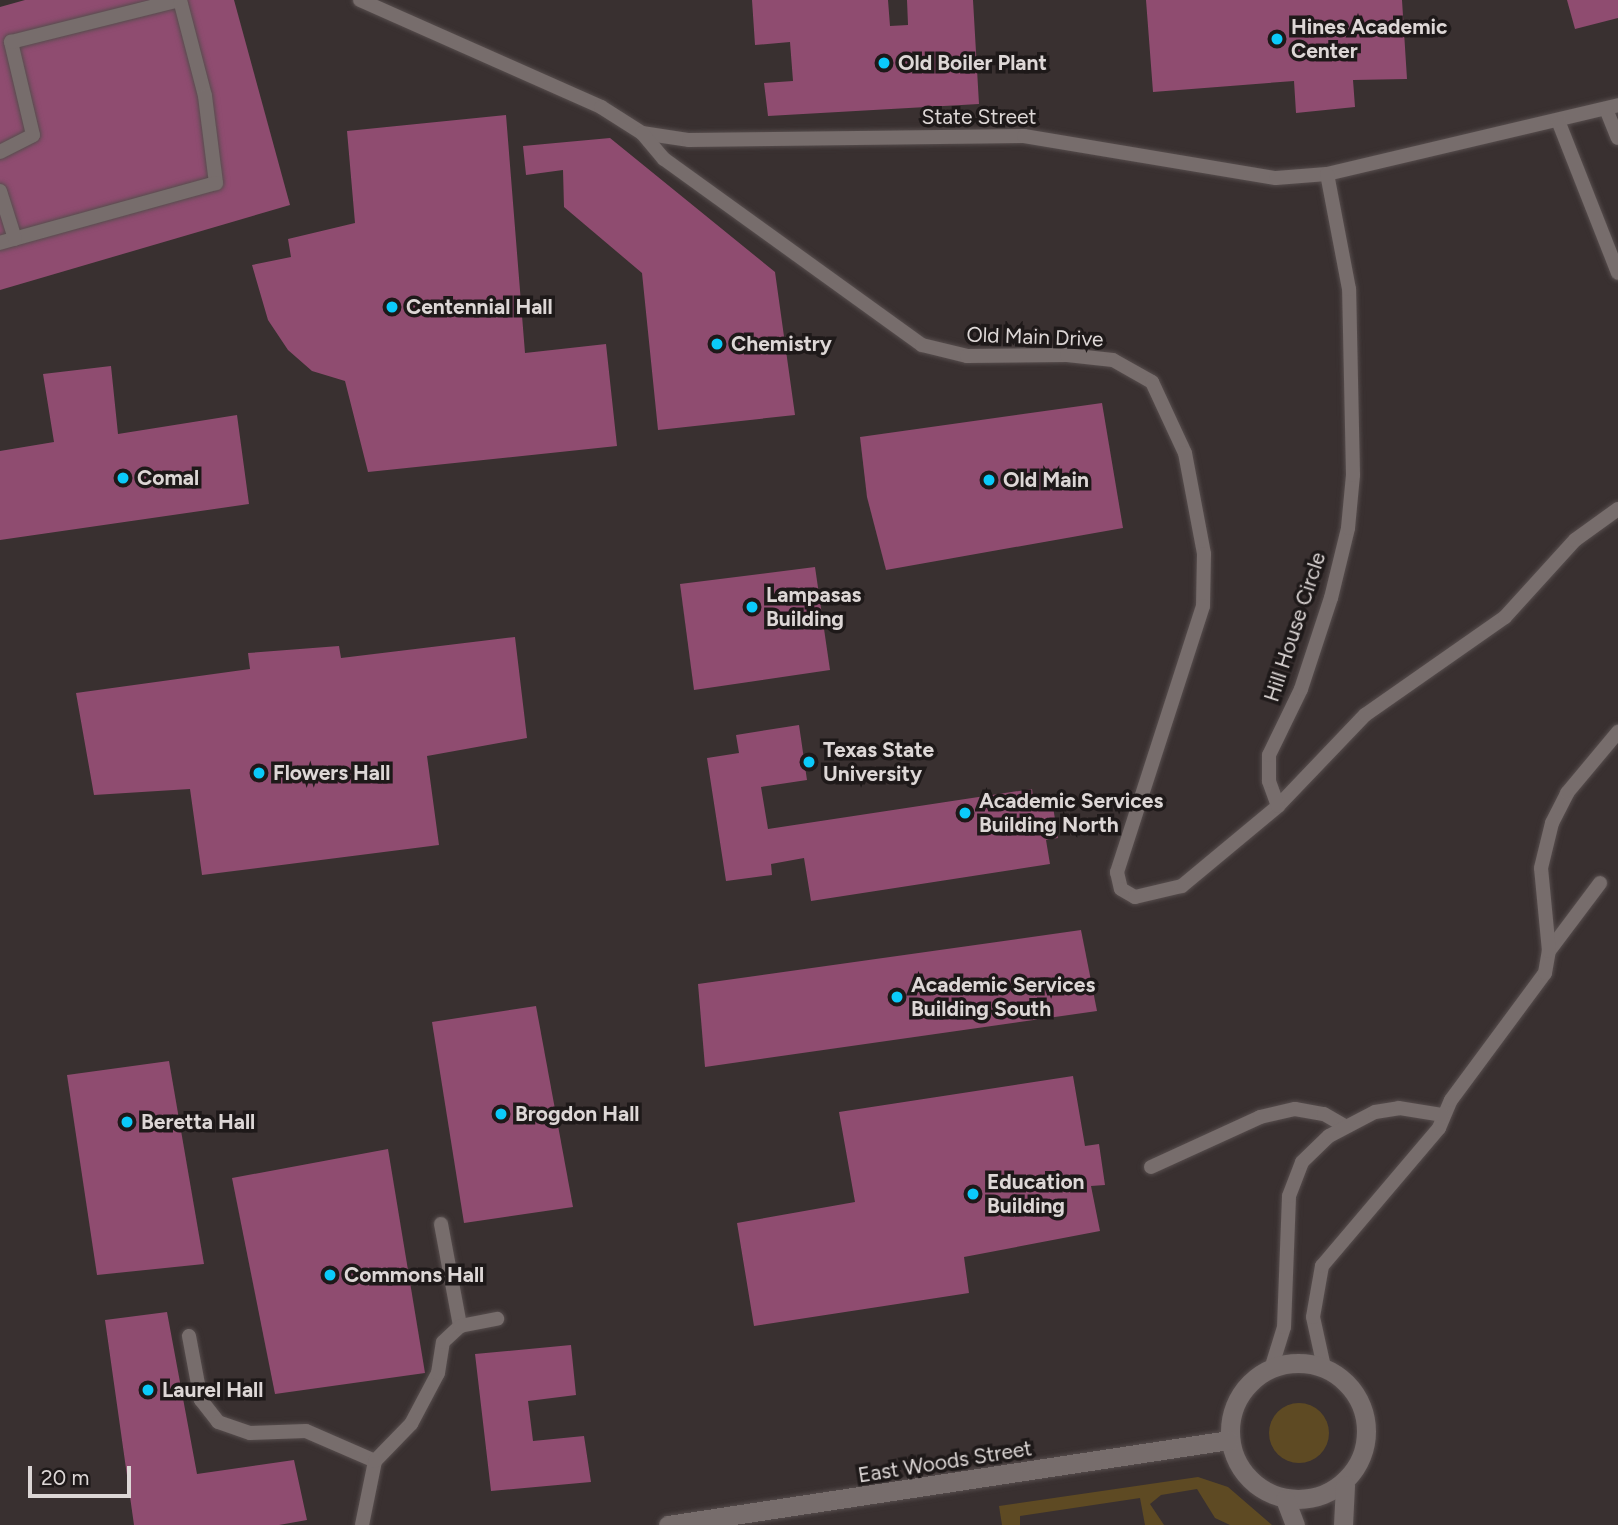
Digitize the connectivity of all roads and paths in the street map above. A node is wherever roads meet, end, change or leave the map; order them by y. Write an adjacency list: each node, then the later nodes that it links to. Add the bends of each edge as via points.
1 (360, 0): 4 (lane, State Street, via 601,107)
2 (1612, 107): 3 (lane, State Street); 5 (lane)
3 (1559, 123): 7 (lane, State Street); 11 (lane)
4 (642, 133): 7 (lane, State Street, via 737,143 1024,136 1083,142 1244,174); 14 (lane, Old Main Drive, via 664,159 922,345 967,356 1067,355 1113,360 1152,382 1185,453 1205,554 1203,606 1117,872 1121,889 1135,897 1182,886)
5 (1618, 138)
6 (0, 152): 9 (lane, via 33,135 11,42 180,0 205,96 216,183)
7 (1327, 174): 14 (lane, Hill House Circle, via 1349,289 1353,475 1348,528 1331,598 1301,690 1269,755 1269,780)
8 (0, 191): 9 (lane)
9 (15, 239): 10 (lane)
10 (0, 243)
11 (1618, 273)
12 (1618, 509): 14 (lane, via 1576,540 1505,617 1365,715)
13 (1618, 732): 16 (lane, via 1567,793 1552,823 1540,903)
14 (1278, 806)
15 (1600, 883): 16 (lane)
16 (1549, 951): 17 (lane, via 1545,973)
17 (1442, 1115): 18 (lane, via 1399,1108); 24 (lane, via 1431,1138 1322,1266 1313,1317)
18 (1345, 1126): 19 (lane, via 1324,1114 1295,1110 1260,1117); 25 (lane, via 1313,1150 1296,1172 1289,1196 1284,1327)
19 (1150, 1167)
20 (441, 1224): 22 (lane)
21 (497, 1319): 22 (lane)
22 (460, 1326): 27 (lane, via 443,1342 438,1373 411,1424)
23 (189, 1336): 27 (lane, via 201,1400 218,1422 250,1433 306,1431)
24 (1324, 1367): 25 (street); 28 (street, via 1353,1391 1361,1408 1363,1453)
25 (1271, 1369): 26 (street, via 1238,1399)
26 (1229, 1440): 29 (street, via 1242,1470); 30 (street, East Woods Street)
27 (375, 1461): 31 (lane)
28 (1345, 1485): 29 (street, via 1325,1494); 34 (street)
29 (1285, 1499): 33 (street)
30 (723, 1522): 32 (street, East Woods Street)
31 (362, 1525)
32 (668, 1525)
33 (1295, 1525)
34 (1343, 1525)

